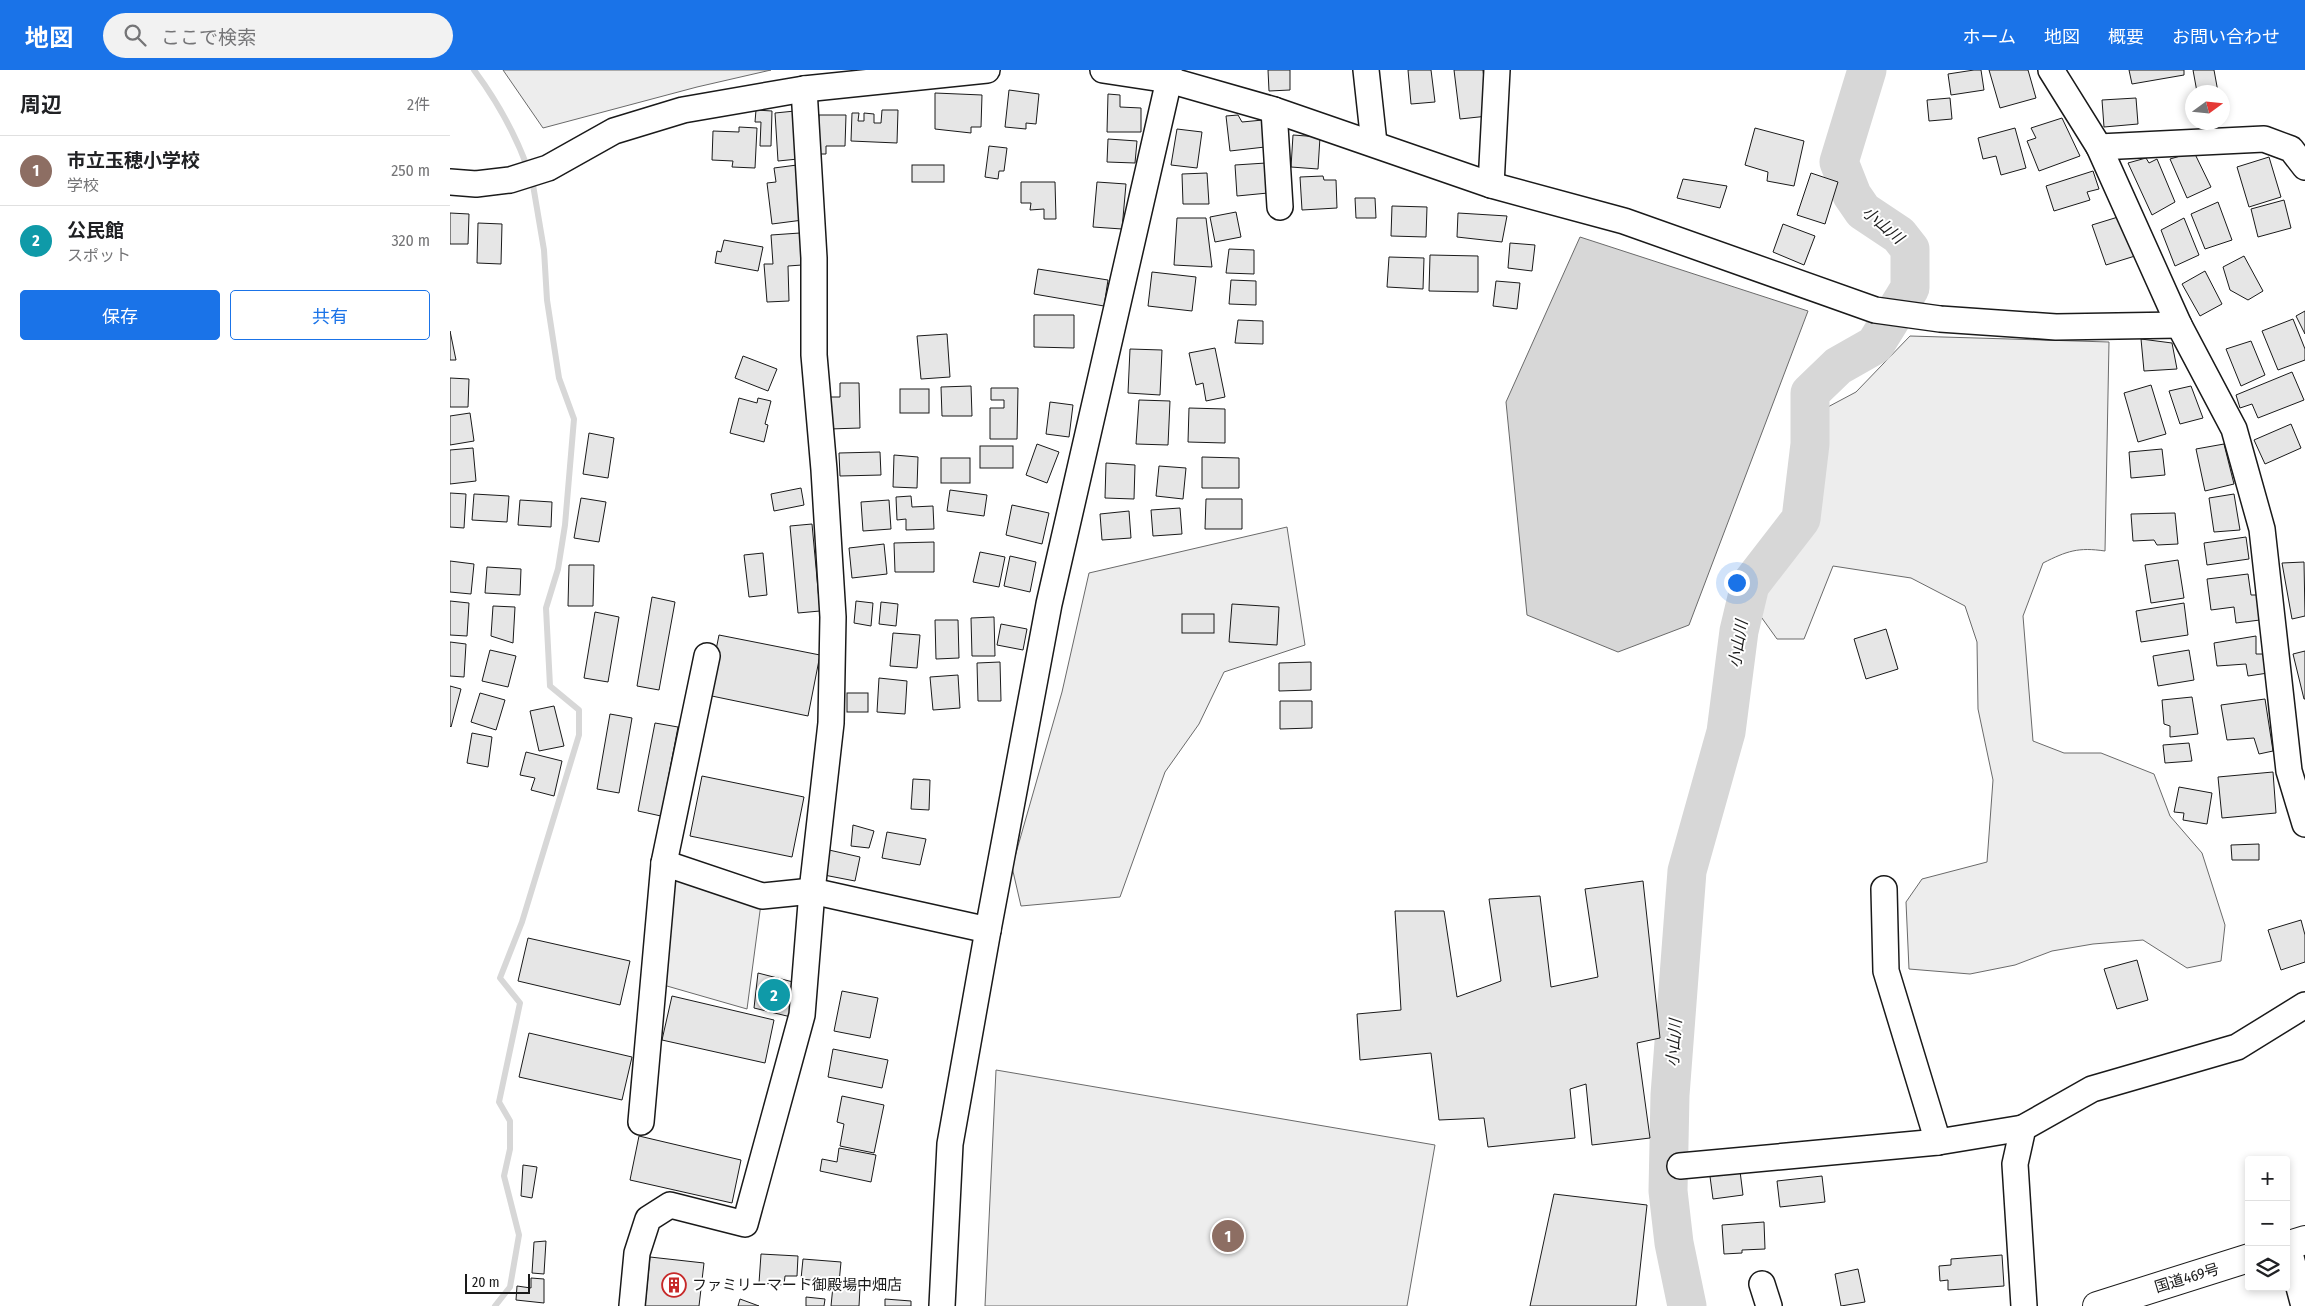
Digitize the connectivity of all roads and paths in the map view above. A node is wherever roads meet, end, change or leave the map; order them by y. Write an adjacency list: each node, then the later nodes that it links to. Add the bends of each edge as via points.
1 (987, 70): 7 (street)
2 (1103, 70): 6 (street)
3 (1366, 70): 9 (street)
4 (1497, 70): 13 (street)
5 (2051, 70): 10 (street)
6 (1167, 73): 8 (street); 21 (street, via 1049,604)
7 (804, 89): 12 (street, via 683,110 614,131 548,168 510,180 476,184); 20 (street, via 814,258 814,355 833,617 831,723)
8 (1274, 110): 9 (street); 14 (street)
9 (1374, 144): 13 (street)
10 (2099, 146): 11 (street, via 2264,139 2291,149); 15 (street)
11 (2305, 167)
12 (450, 182)
13 (1491, 185): 15 (street, via 1624,221 1880,310 2056,327)
14 (1280, 207)
15 (2179, 325): 17 (street, via 2234,429 2262,529 2289,771)
16 (707, 656): 18 (street)
17 (2305, 824)
18 (664, 863): 20 (street, via 762,896); 23 (street)
19 (1884, 889): 25 (street, via 1886,971)
20 (812, 891): 21 (street); 29 (street, via 802,1015 745,1224 670,1205 648,1219 638,1253)
21 (988, 930): 30 (street, via 950,1144)
22 (2305, 1005): 24 (street, via 2237,1047 2092,1089)
23 (641, 1122)
24 (2023, 1128): 25 (street); 31 (street, via 2015,1164)
25 (1938, 1142): 26 (street)
26 (1680, 1166)
27 (2293, 1244): 33 (street)
28 (2245, 1259): 32 (highway, 国道469号)
29 (632, 1306)
30 (942, 1306)
31 (2024, 1306)
32 (2097, 1306)
33 (2304, 1306)

